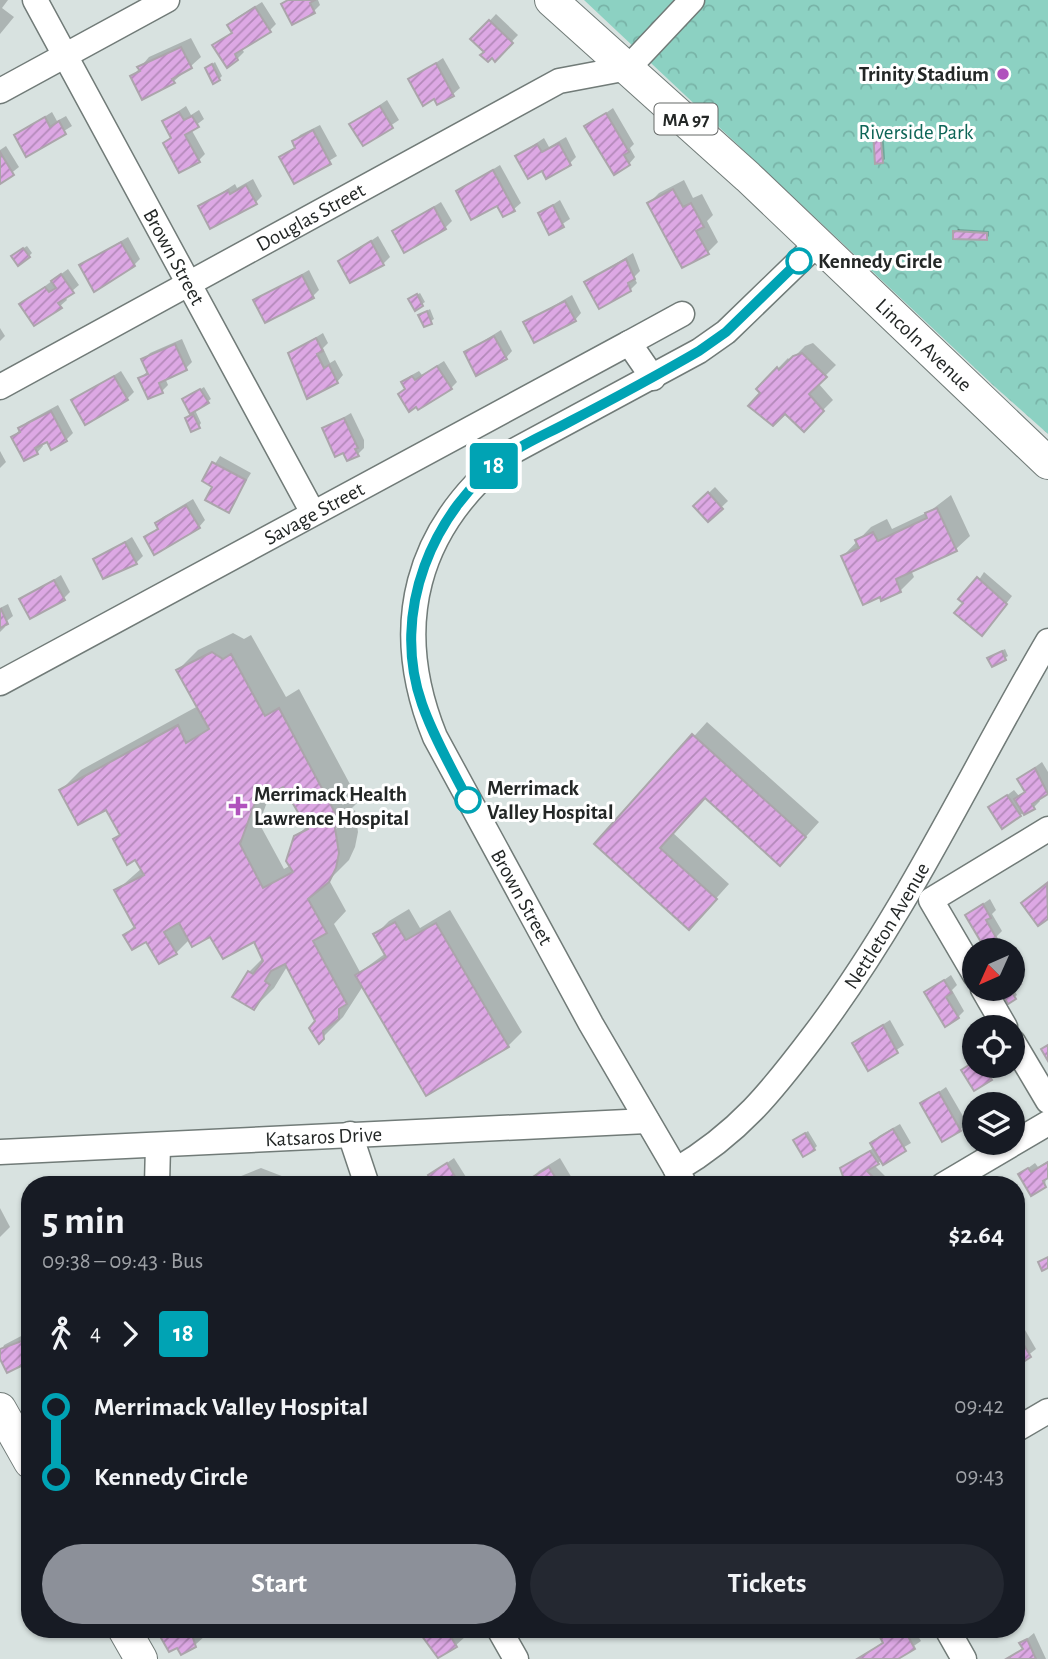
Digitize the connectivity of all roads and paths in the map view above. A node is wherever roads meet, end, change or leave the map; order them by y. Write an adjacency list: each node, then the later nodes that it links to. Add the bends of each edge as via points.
1 (35, 0): 5 (street, Brown Street)
2 (167, 0): 5 (street)
3 (551, 0): 6 (main road, Lincoln Avenue / MA 97)
4 (692, 0): 6 (street)
5 (66, 57): 7 (street); 9 (street, Brown Street)
6 (628, 68): 8 (main road, Lincoln Avenue / MA 97); 9 (street, Douglas Street, via 559,81)
7 (0, 91)
8 (818, 243): 12 (street, Brown Street, via 726,332); 14 (main road, Lincoln Avenue / MA 97)
9 (189, 284): 13 (street, Douglas Street); 15 (street, Brown Street)
10 (682, 314): 11 (street, Savage Street)
11 (629, 343): 12 (street); 15 (street, Savage Street)
12 (653, 378): 22 (street, Brown Street, via 510,453 470,490 448,517 422,569 412,649 421,702 435,737)
13 (0, 387)
14 (1048, 463)
15 (313, 513): 17 (street, Savage Street)
16 (1048, 641): 30 (street, Nettleton Avenue, via 918,876 843,998 776,1086 732,1133)
17 (0, 683)
18 (1048, 829): 19 (street, via 930,900)
19 (962, 953)
20 (1025, 1062): 21 (street)
21 (1048, 1101)
22 (647, 1121): 24 (street, Katsaros Drive); 29 (street, Brown Street)
23 (1048, 1123): 31 (street)
24 (350, 1134): 25 (street, Katsaros Drive); 28 (street)
25 (158, 1145): 26 (street, Katsaros Drive); 27 (street)
26 (0, 1152)
27 (158, 1176)
28 (364, 1176)
29 (679, 1176)
30 (681, 1176)
31 (958, 1176)
32 (0, 1409): 35 (main road)
33 (1048, 1411): 34 (street)
34 (1025, 1424)
35 (21, 1446)
36 (129, 1638): 39 (main road)
37 (504, 1638): 40 (street)
38 (952, 1638): 41 (street)
39 (141, 1659)
40 (516, 1659)
41 (964, 1659)

